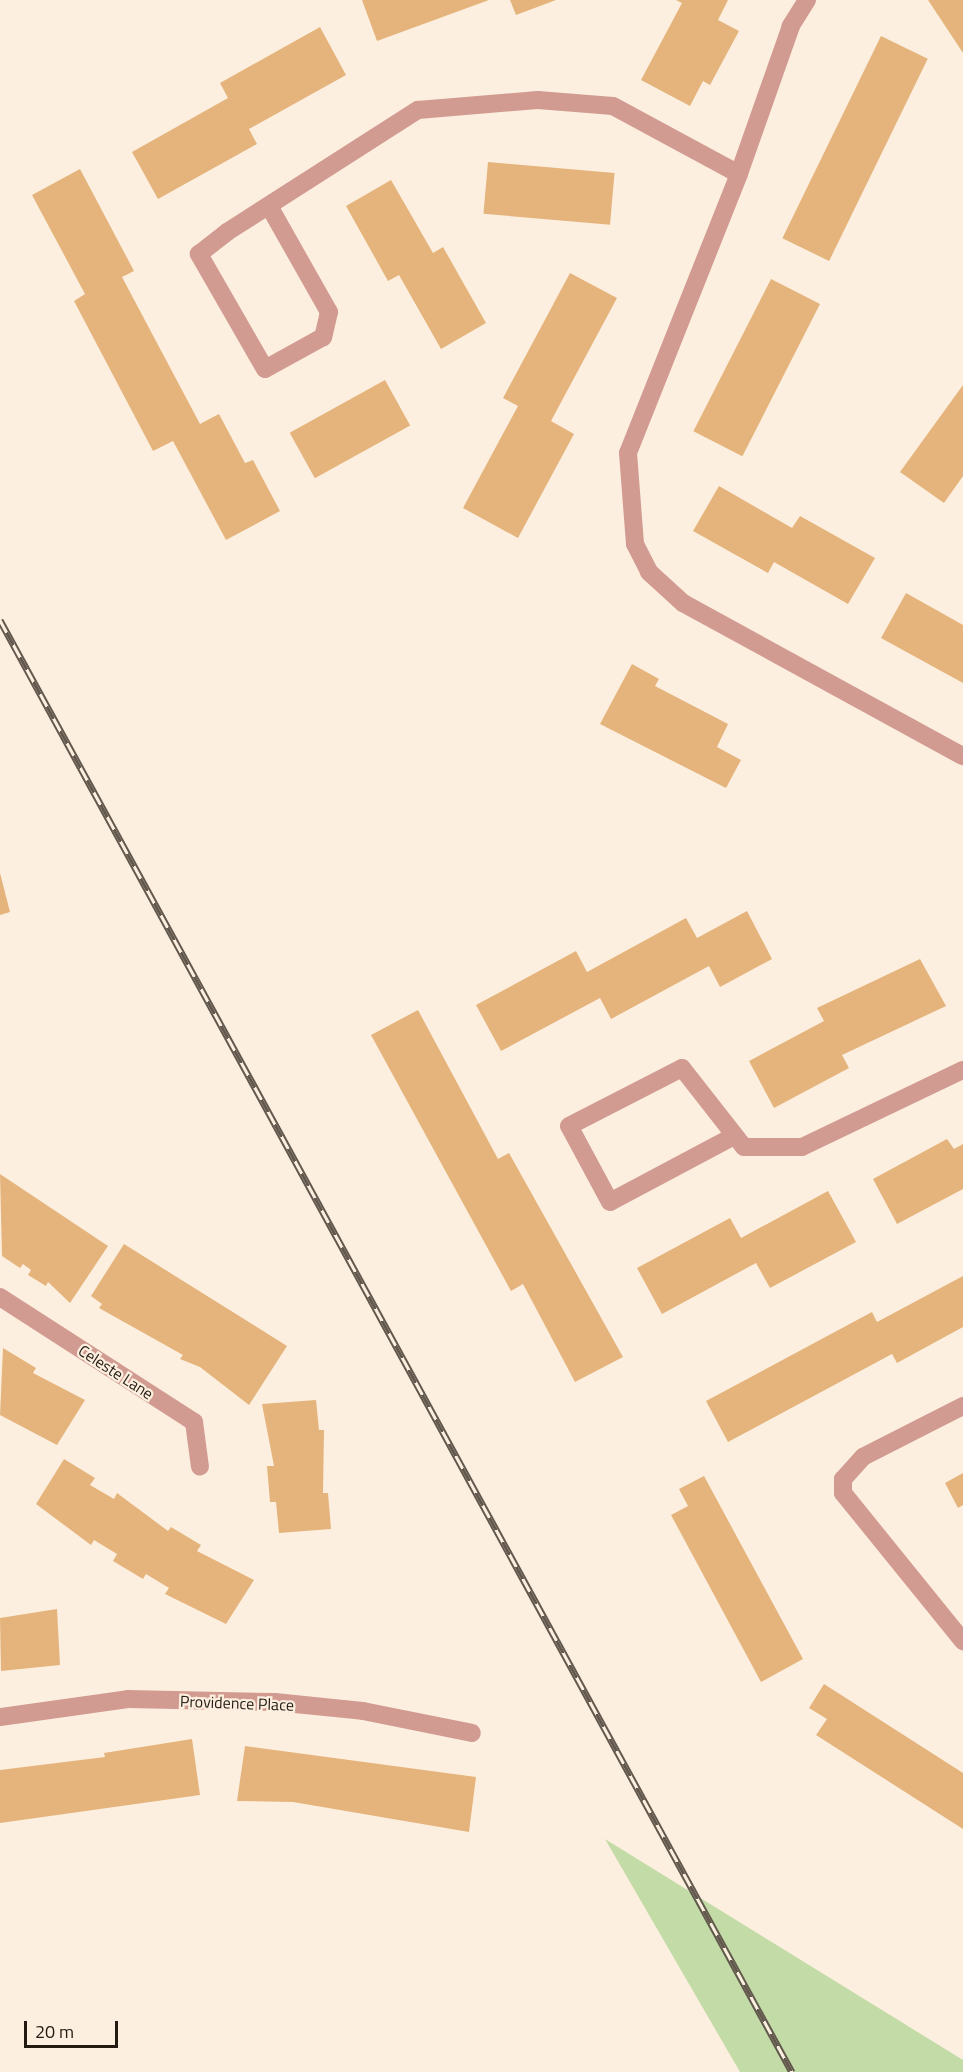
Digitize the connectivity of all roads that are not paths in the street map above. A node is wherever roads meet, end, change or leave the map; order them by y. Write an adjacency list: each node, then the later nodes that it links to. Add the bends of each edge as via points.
1 (807, 0): 2 (street, via 790,26)
2 (739, 174): 3 (street, via 613,106 538,100 418,110); 4 (street, via 628,453 635,544 649,572 683,603)
3 (269, 206): 3 (street, via 199,255 265,369 322,337 329,312)
4 (963, 756)
5 (963, 1070): 6 (street, via 802,1148 744,1147)
6 (734, 1136): 6 (street, via 682,1068 569,1126 610,1202)
7 (0, 1297): 9 (street, Celeste Lane, via 194,1422)
8 (963, 1406): 10 (street, via 863,1456 843,1479 843,1493)
9 (200, 1467)
10 (963, 1641)
11 (0, 1717): 12 (street, Providence Place, via 128,1699 275,1702 363,1711)
12 (472, 1733)

